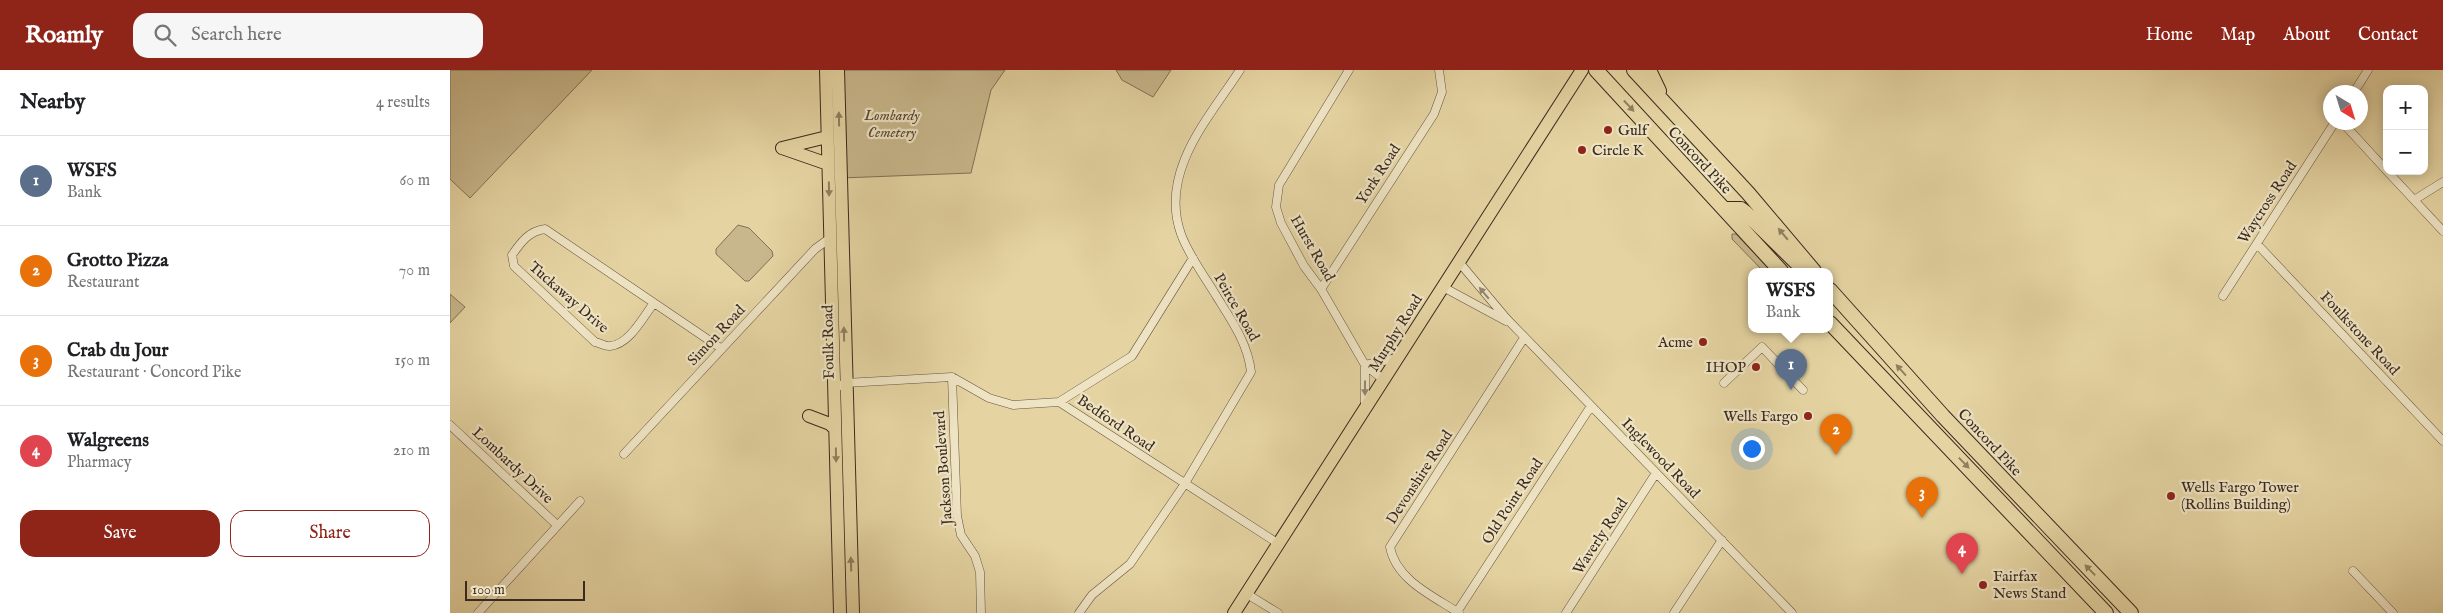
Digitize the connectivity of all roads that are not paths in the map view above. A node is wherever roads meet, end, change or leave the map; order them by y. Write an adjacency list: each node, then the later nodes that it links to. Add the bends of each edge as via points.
1 (826, 70): 15 (main road, Foulk Road)
2 (838, 70): 43 (main road, Foulk Road, one-way to 2)
3 (1240, 70): 25 (street, Peirce Road, via 1182,163 1175,187 1174,211 1181,236)
4 (1348, 70): 31 (street, Hurst Road, via 1279,185 1276,208 1304,266)
5 (1438, 70): 31 (street, York Road, via 1442,92 1434,114)
6 (1582, 70): 26 (main road, Murphy Road)
7 (1596, 70): 21 (highway, Concord Pike, one-way to 21)
8 (1634, 70): 12 (highway, Concord Pike)
9 (1649, 70): 12 (highway)
10 (2368, 70): 11 (street)
11 (2358, 85)
12 (1666, 105): 29 (highway, Concord Pike, one-way to 12, via 1748,193)
13 (2330, 130): 24 (street, Waycross Road)
14 (2349, 130): 17 (street)
15 (827, 137): 16 (main road, Foulk Road); 16 (main road, via 782,148)
16 (828, 164): 23 (main road, Foulk Road, one-way to 23)
17 (2383, 167)
18 (2391, 175): 20 (street)
19 (2443, 182): 20 (street)
20 (2414, 200): 22 (street)
21 (1724, 210): 27 (highway, Concord Pike); 28 (highway, via 1741,209)
22 (2443, 231)
23 (830, 238): 38 (street, Simon Road, via 815,248); 45 (main road, Foulk Road)
24 (2257, 244): 33 (street, Waycross Road); 53 (street, Foulkstone Road)
25 (1193, 258): 47 (street, via 1132,356); 56 (street, Peirce Road, via 1237,329 1249,356 1251,372)
26 (1459, 262): 30 (main road, Murphy Road); 35 (street, Inglewood Road, one-way to 26)
27 (1778, 268)
28 (1802, 268)
29 (1811, 268)
30 (1443, 287): 35 (street, Inglewood Road); 39 (main road, Murphy Road)
31 (1321, 289): 40 (street, Hurst Road)
32 (1833, 295): 75 (highway, Concord Pike, one-way to 32)
33 (2223, 296)
34 (654, 303): 34 (street, Tuckaway Drive, via 545,229 534,231 512,255 514,266 595,342 609,347 630,335); 38 (street, Tuckaway Drive)
35 (1510, 323): 37 (street, Inglewood Road)
36 (1833, 326): 74 (highway, one-way to 74)
37 (1524, 338): 48 (street, Inglewood Road); 64 (street, Devonshire Road, via 1390,547 1392,560 1403,576)
38 (722, 349): 54 (street, Simon Road)
39 (1399, 358): 40 (street); 42 (main road, Murphy Road)
40 (1365, 365): 42 (street, Hurst Road); 49 (street, one-way to 49)
41 (952, 377): 43 (street); 47 (street, Bedford Road, via 990,398 1013,406); 68 (street, Jackson Boulevard, via 957,516 962,535 975,556 980,572)
42 (1384, 380): 49 (main road, Murphy Road)
43 (846, 382): 45 (street); 67 (main road, Foulk Road, one-way to 43)
44 (1724, 384): 46 (street, via 1762,348)
45 (834, 389): 52 (main road, Foulk Road)
46 (1803, 390)
47 (1060, 402): 56 (street, Bedford Road)
48 (1591, 406): 55 (street, Inglewood Road); 64 (street, Old Point Road)
49 (1365, 410): 60 (main road, Murphy Road)
50 (808, 416): 52 (main road)
51 (450, 425): 58 (street, Lombardy Drive)
52 (835, 429): 66 (main road, Foulk Road, one-way to 66)
53 (2443, 442)
54 (624, 454)
55 (1656, 473): 59 (street, Inglewood Road); 72 (street, Waverly Road)
56 (1184, 485): 60 (street, Bedford Road); 69 (street, Peirce Road, via 1130,564 1092,595)
57 (580, 501): 58 (street)
58 (557, 525): 65 (street)
59 (1722, 540): 63 (street, Inglewood Road); 73 (street)
60 (1279, 544): 62 (main road, Murphy Road)
61 (2354, 571): 76 (street)
62 (1246, 594): 70 (main road, Murphy Road); 71 (street)
63 (1787, 611)
64 (1458, 612)
65 (478, 613)
66 (840, 613)
67 (853, 613)
68 (982, 613)
69 (1079, 613)
70 (1234, 613)
71 (1278, 613)
72 (1566, 613)
73 (1674, 613)
74 (2106, 613)
75 (2131, 613)
76 (2393, 613)

